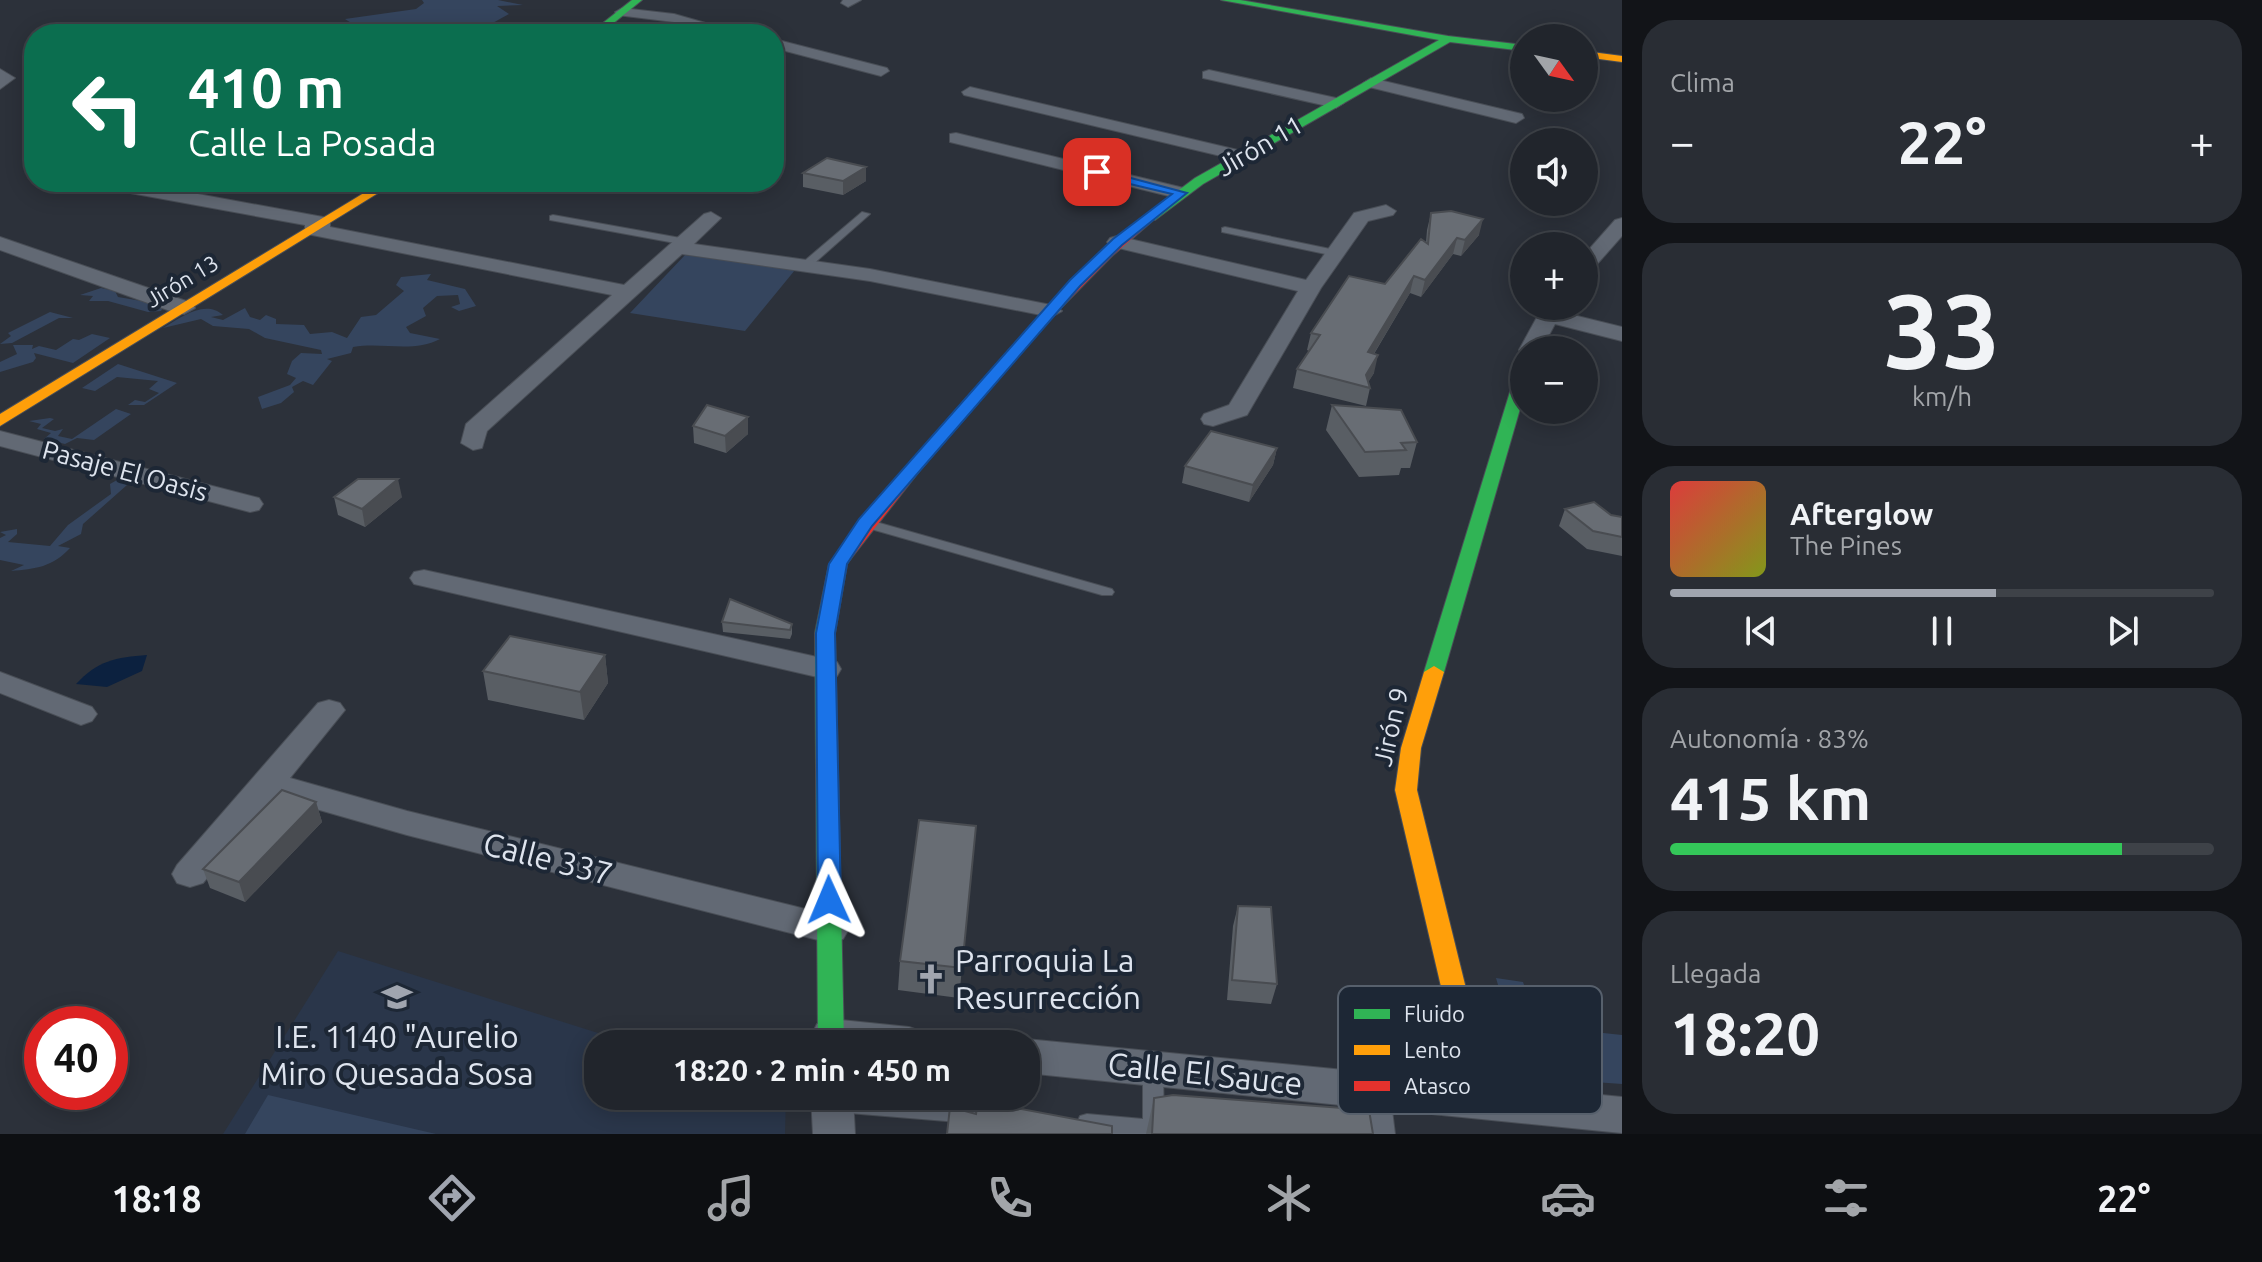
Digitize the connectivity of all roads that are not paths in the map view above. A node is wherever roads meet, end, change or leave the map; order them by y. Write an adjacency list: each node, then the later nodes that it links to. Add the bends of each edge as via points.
1 (638, 0): 4 (street)
2 (1225, 0): 8 (street)
3 (1280, 0): 7 (street)
4 (622, 12): 5 (street); 6 (street)
5 (607, 24)
6 (698, 24)
7 (1510, 37)
8 (1448, 39): 10 (street); 18 (street, Jirón 11)
9 (784, 46): 15 (street)
10 (1510, 46)
11 (1598, 46): 12 (street)
12 (1622, 49)
13 (1598, 56): 14 (street)
14 (1622, 59)
15 (881, 71)
16 (0, 74): 19 (street, via 7,78)
17 (1209, 75): 21 (street)
18 (1371, 83): 21 (street, Jirón 11); 22 (street)
19 (0, 84)
20 (970, 92): 24 (street)
21 (1336, 103): 24 (street, Jirón 11)
22 (1516, 118)
23 (956, 138): 27 (street)
24 (1242, 156): 27 (street, Jirón 11)
25 (152, 192): 33 (street)
26 (374, 192): 33 (street, Jirón 13)
27 (1181, 193): 35 (street, Jirón 11)
28 (1386, 211): 39 (street, via 1361,217)
29 (865, 214): 40 (lane)
30 (553, 218): 37 (lane)
31 (711, 218): 37 (street)
32 (1622, 224): 38 (street)
33 (318, 226): 42 (street); 43 (street, Jirón 13)
34 (1225, 230): 39 (lane)
35 (1117, 242): 41 (street); 44 (street, Jirón 11)
36 (0, 243): 43 (street)
37 (683, 245): 40 (street); 42 (street)
38 (1598, 251)
39 (1335, 253): 41 (street)
40 (806, 265): 44 (street)
41 (1311, 288): 48 (street, via 1238,410)
42 (630, 292): 51 (street, via 475,429)
43 (184, 308): 49 (street, Jirón 13)
44 (1051, 311): 53 (street, Jirón 11)
45 (1579, 320): 46 (street)
46 (1622, 334)
47 (1510, 416): 63 (street, Jirón 9, via 1411,748 1406,790)
48 (1213, 419)
49 (0, 421)
50 (0, 438): 52 (street, Pasaje El Oasis)
51 (473, 443)
52 (250, 504)
53 (866, 523): 55 (lane); 56 (street, Jirón 11, via 838,564 825,633)
54 (424, 578): 56 (street)
55 (1107, 592)
56 (826, 669): 62 (street, Jirón 11)
57 (0, 682): 59 (street)
58 (329, 710): 60 (street)
59 (81, 714)
60 (267, 783): 61 (street); 62 (street, Calle 337)
61 (190, 874)
62 (830, 929): 64 (street, Jirón 11)
63 (1453, 986)
64 (831, 1030)
65 (1040, 1057): 66 (street, Calle El Sauce)
66 (1153, 1069): 67 (street, Calle El Sauce); 73 (lane, via 1153,1129)
67 (1338, 1088)
68 (832, 1111): 71 (lane)
69 (1372, 1114): 74 (street)
70 (1567, 1114): 72 (street, Calle El Sauce)
71 (1015, 1117)
72 (1610, 1120)
73 (1061, 1121)
74 (1374, 1134)

